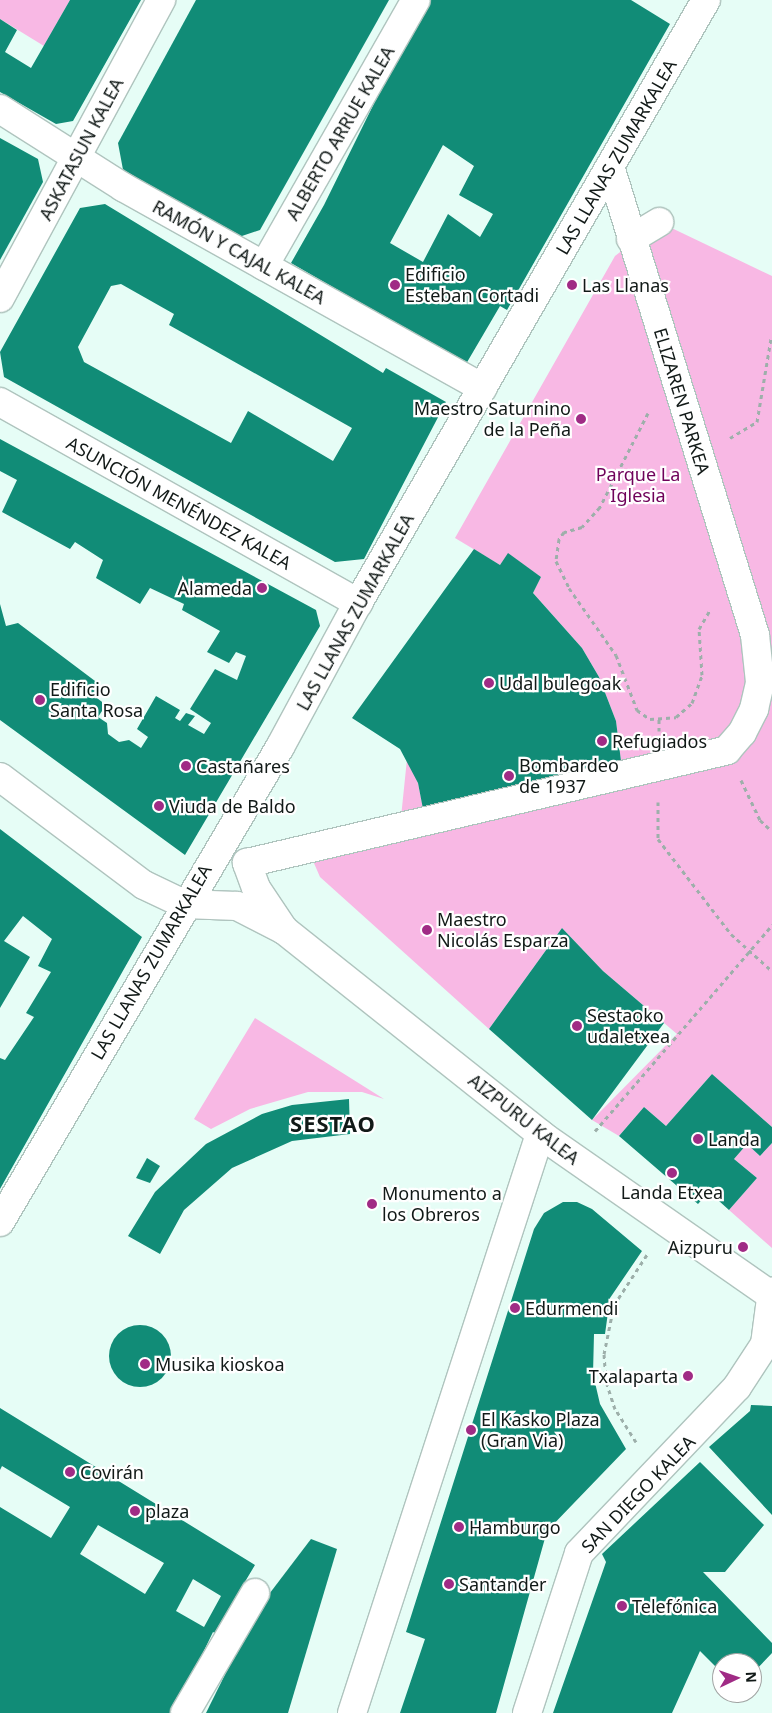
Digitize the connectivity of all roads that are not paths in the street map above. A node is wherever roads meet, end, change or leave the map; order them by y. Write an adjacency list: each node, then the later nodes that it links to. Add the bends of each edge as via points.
1 (161, 0): 5 (street, ASKATASUN KALEA)
2 (416, 0): 9 (street, ALBERTO ARRUE KALEA)
3 (706, 0): 6 (street, LAS LLANAS ZUMARKALEA)
4 (0, 109): 5 (street, RAMÓN Y CAJAL KALEA)
5 (79, 155): 9 (street, RAMÓN Y CAJAL KALEA, via 123,186); 10 (street, ASKATASUN KALEA)
6 (610, 167): 8 (street, ELIZAREN PARKEA); 11 (street, LAS LLANAS ZUMARKALEA)
7 (658, 222): 8 (street)
8 (631, 239): 14 (street, ELIZAREN PARKEA, via 742,593)
9 (264, 266): 11 (street, RAMÓN Y CAJAL KALEA)
10 (0, 298)
11 (483, 388): 13 (street, LAS LLANAS ZUMARKALEA)
12 (0, 402): 13 (street, ASUNCIÓN MENÉNDEZ KALEA)
13 (358, 603): 17 (street, LAS LLANAS ZUMARKALEA, via 280,747)
14 (763, 630): 16 (street, ELIZAREN PARKEA, via 758,691 742,734 727,750)
15 (0, 777): 17 (street, via 144,885)
16 (247, 863): 18 (street, AIZPURU KALEA, via 256,888)
17 (184, 904): 18 (street, AIZPURU KALEA, via 238,906); 20 (street, LAS LLANAS ZUMARKALEA)
18 (284, 930): 19 (street, AIZPURU KALEA)
19 (540, 1134): 21 (street, AIZPURU KALEA); 25 (street)
20 (0, 1222)
21 (771, 1294): 22 (street, SAN DIEGO KALEA)
22 (768, 1352): 26 (street, SAN DIEGO KALEA, via 579,1553 554,1621)
23 (255, 1593): 24 (street)
24 (185, 1713)
25 (352, 1713)
26 (527, 1713)

